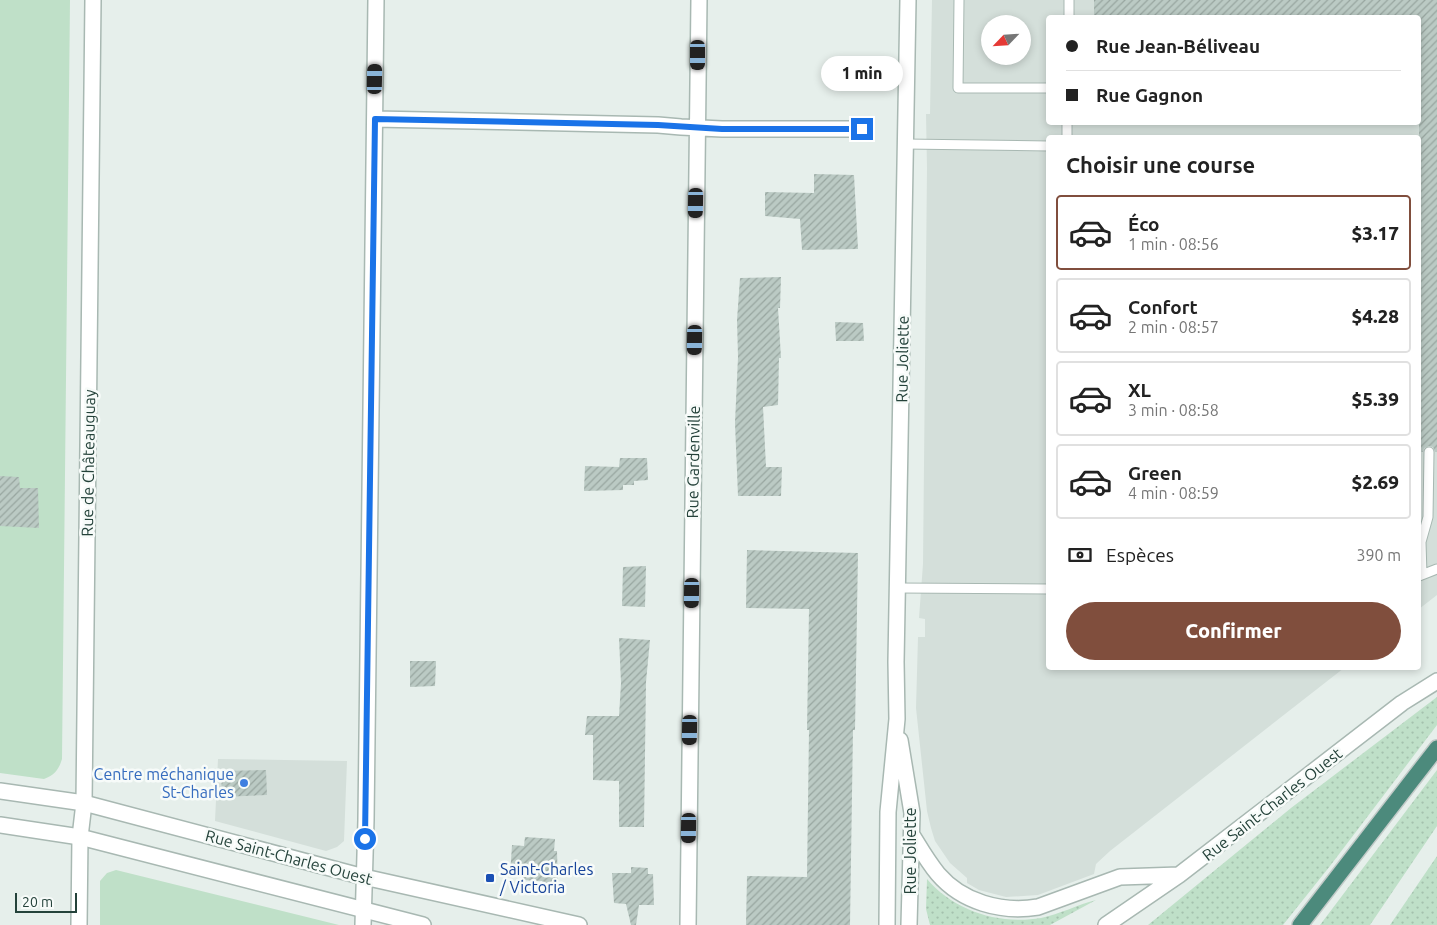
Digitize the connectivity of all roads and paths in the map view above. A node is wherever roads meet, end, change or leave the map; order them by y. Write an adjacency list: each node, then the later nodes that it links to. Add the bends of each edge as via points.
1 (92, 0): 26 (street, Rue de Châteauguay)
2 (376, 0): 9 (street)
3 (698, 0): 10 (street, Rue Gardenville)
4 (908, 0): 12 (street, Rue Joliette)
5 (959, 0): 8 (lane, via 958,88)
6 (1069, 0): 7 (lane)
7 (1069, 15)
8 (1046, 88)
9 (375, 119): 10 (street); 31 (street)
10 (697, 128): 11 (street); 36 (street, Rue Gardenville)
11 (862, 129)
12 (905, 144): 13 (lane); 18 (street, Rue Joliette)
13 (1046, 146)
14 (1429, 452): 15 (lane, via 1428,517)
15 (1421, 542)
16 (1437, 569): 17 (lane)
17 (1421, 576)
18 (898, 588): 19 (lane); 23 (street, Rue Joliette)
19 (1046, 589)
20 (1437, 670): 22 (street)
21 (1437, 681): 22 (street, Rue Saint-Charles Ouest)
22 (1402, 703): 30 (street, Rue Saint-Charles Ouest)
23 (897, 719): 28 (street, Rue Joliette, via 912,813); 37 (street, Rue Joliette, via 888,812)
24 (1437, 748): 40 (highway)
25 (0, 791): 26 (street, Rue Saint-Charles Ouest)
26 (84, 803): 29 (street, Rue de Châteauguay); 31 (street, Rue Saint-Charles Ouest)
27 (0, 825): 29 (street, Rue Saint-Charles Ouest)
28 (912, 834): 30 (street, via 938,874 953,888 981,903 1005,908 1048,904 1120,877); 38 (street, Rue Joliette)
29 (80, 837): 32 (street, Rue Saint-Charles Ouest); 33 (street, Rue de Châteauguay)
30 (1179, 875): 39 (street, Rue Saint-Charles Ouest)
31 (364, 877): 32 (street); 35 (street, Rue Saint-Charles Ouest)
32 (363, 918): 34 (street, Rue Saint-Charles Ouest)
33 (79, 925)
34 (424, 925)
35 (579, 925)
36 (688, 925)
37 (887, 925)
38 (910, 925)
39 (1106, 925)
40 (1300, 925)

